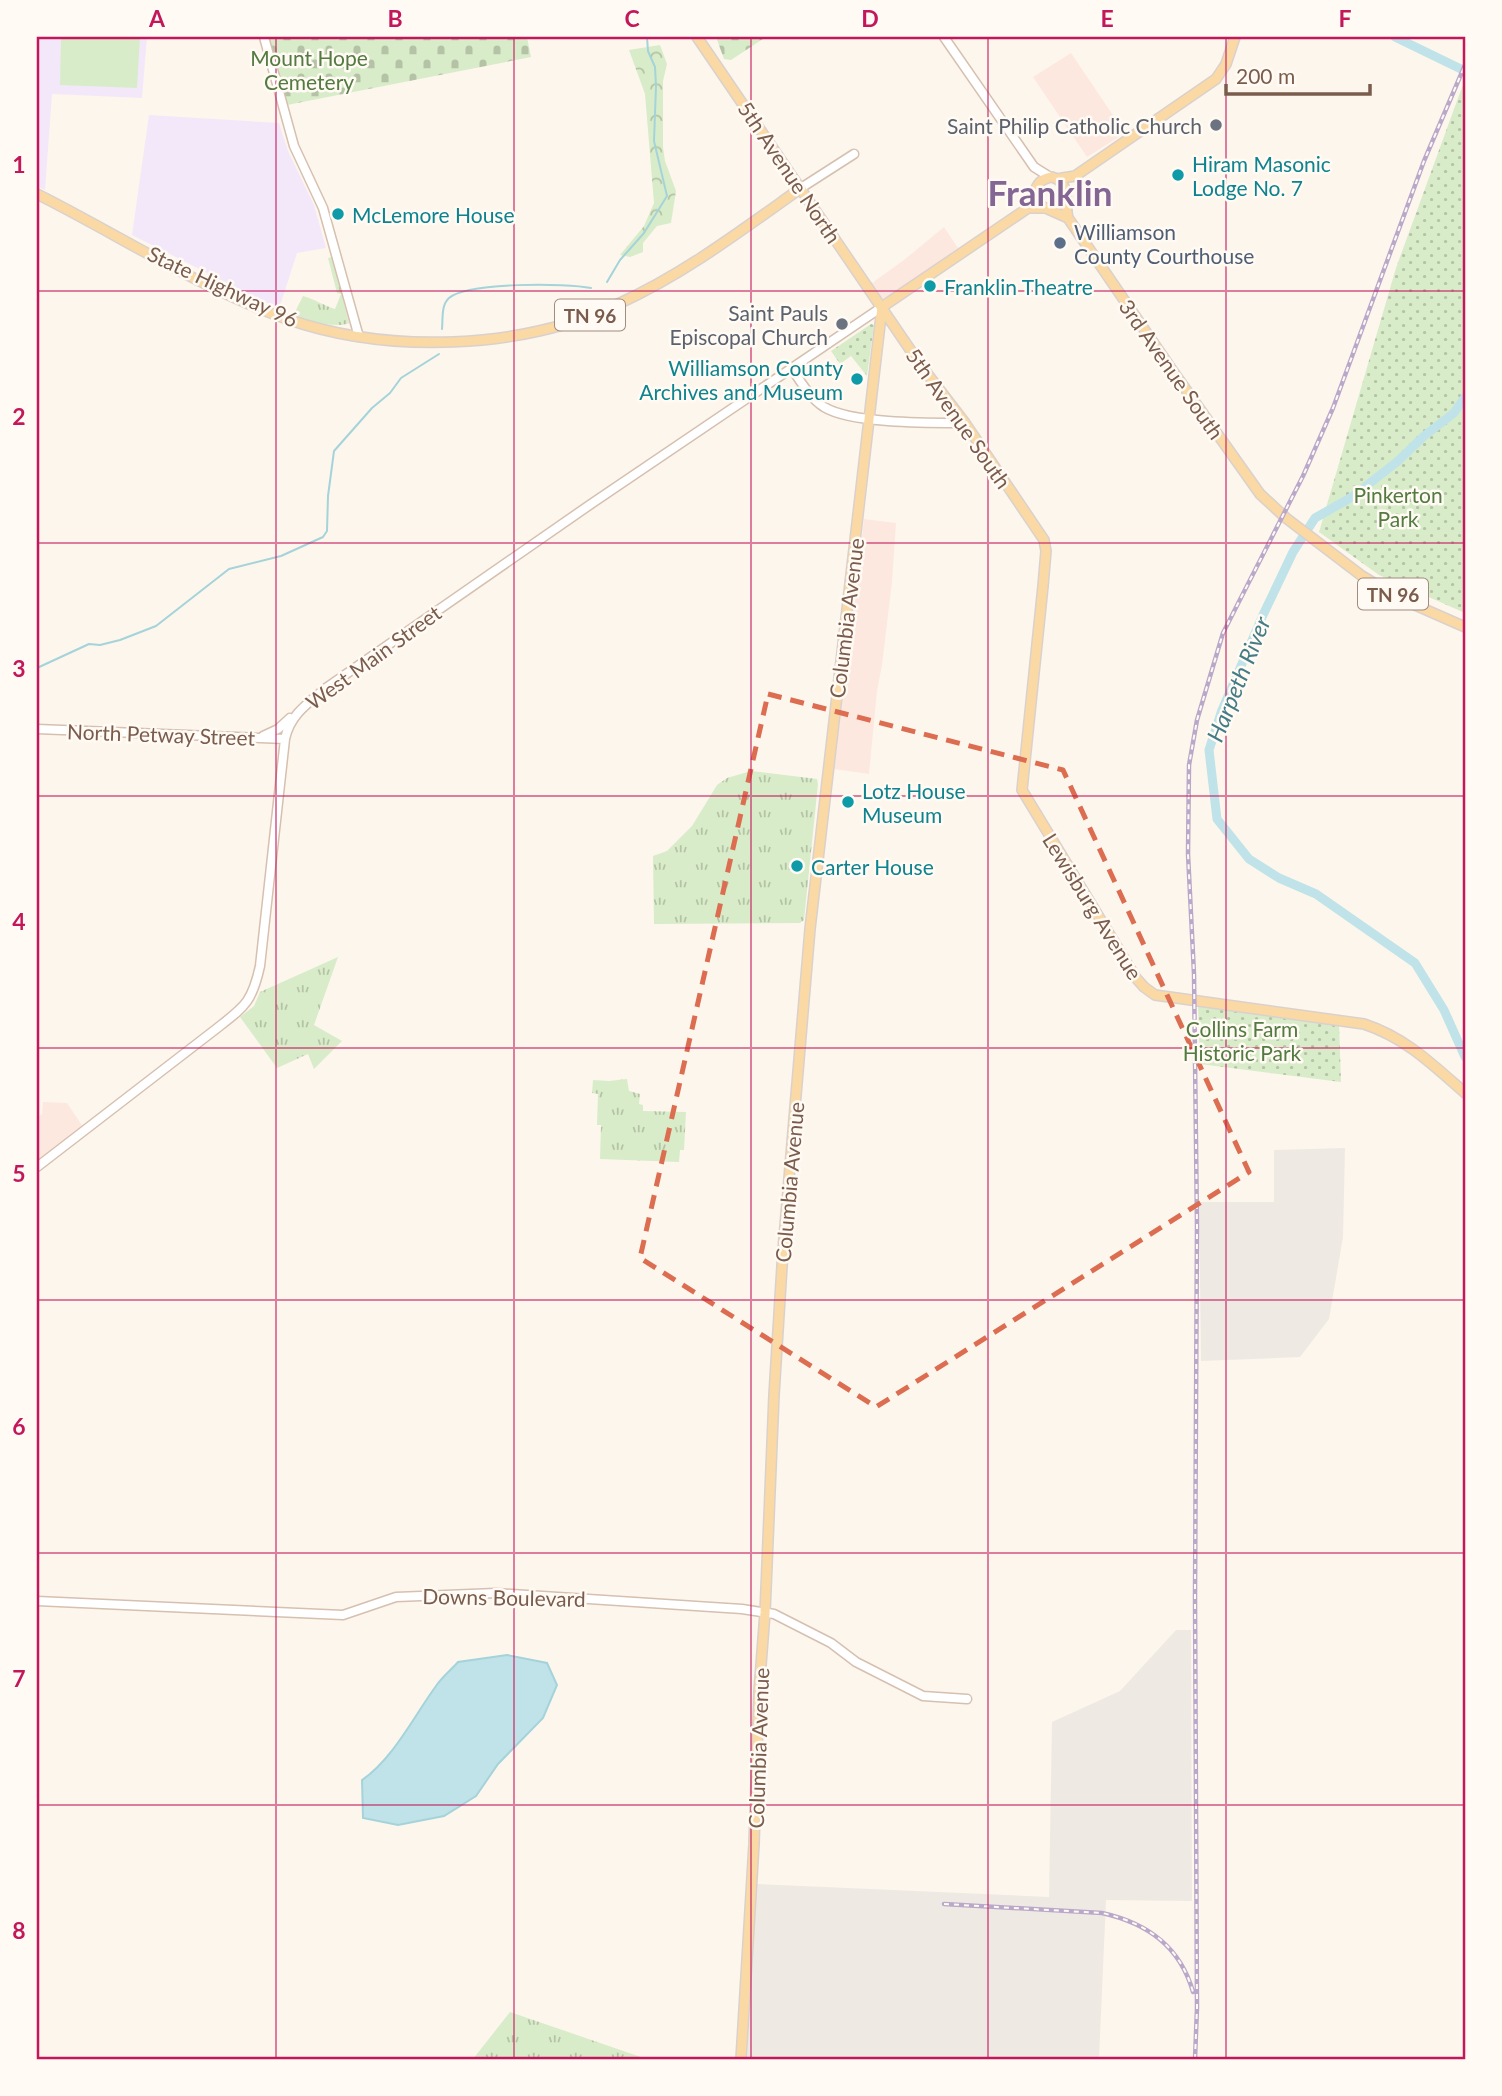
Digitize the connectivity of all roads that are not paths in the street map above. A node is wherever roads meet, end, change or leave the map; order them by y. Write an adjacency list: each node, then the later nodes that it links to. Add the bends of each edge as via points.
1 (264, 37): 17 (main road, via 293,146 323,208)
2 (697, 37): 9 (main road, 5th Avenue North)
3 (944, 37): 6 (main road)
4 (1235, 37): 7 (main road, via 1216,79)
5 (854, 154): 9 (main road)
6 (1034, 167): 8 (main road); 10 (main road)
7 (1075, 176): 8 (main road); 12 (main road)
8 (1054, 178): 10 (main road, via 1042,179); 12 (main road, TN 96, via 1064,185)
9 (801, 188): 16 (main road, 5th Avenue North); 17 (main road, State Highway 96 / TN 96, via 706,256 616,306 549,328 476,340)
10 (1035, 190): 13 (main road); 14 (main road, via 1036,201)
11 (37, 194): 17 (main road, State Highway 96 / TN 96, via 241,300 286,319)
12 (1065, 195): 14 (main road, via 1057,207); 15 (main road, 3rd Avenue South / TN 96)
13 (1028, 208): 14 (main road); 16 (main road)
14 (1045, 208): 15 (main road)
15 (1068, 218): 22 (main road, 3rd Avenue South / TN 96, via 1260,494 1362,576)
16 (882, 307): 18 (main road, West Main Street); 19 (main road, Columbia Avenue); 20 (main road, 5th Avenue South)
17 (359, 337)
18 (792, 369): 19 (main road, via 824,407); 23 (main road, West Main Street, via 459,595)
19 (870, 418): 20 (main road); 30 (main road, Columbia Avenue, via 809,947 774,1395)
20 (965, 423): 21 (main road, 5th Avenue South)
21 (1037, 528): 27 (main road, Lewisburg Avenue, via 1045,551 1022,790 1136,978 1154,995 1364,1024 1388,1032)
22 (1465, 627)
23 (295, 714): 25 (main road, via 278,729); 26 (main road, West Main Street)
24 (37, 729): 25 (main road, North Petway Street)
25 (256, 738): 26 (main road, North Petway Street)
26 (285, 739): 28 (main road, West Main Street, via 260,966 252,996)
27 (1465, 1093)
28 (37, 1167)
29 (37, 1601): 30 (main road, Downs Boulevard, via 343,1615 396,1597 496,1593)
30 (765, 1613): 31 (main road, Downs Boulevard, via 831,1643 923,1696); 32 (main road, Columbia Avenue)
31 (967, 1699)
32 (741, 2059)

